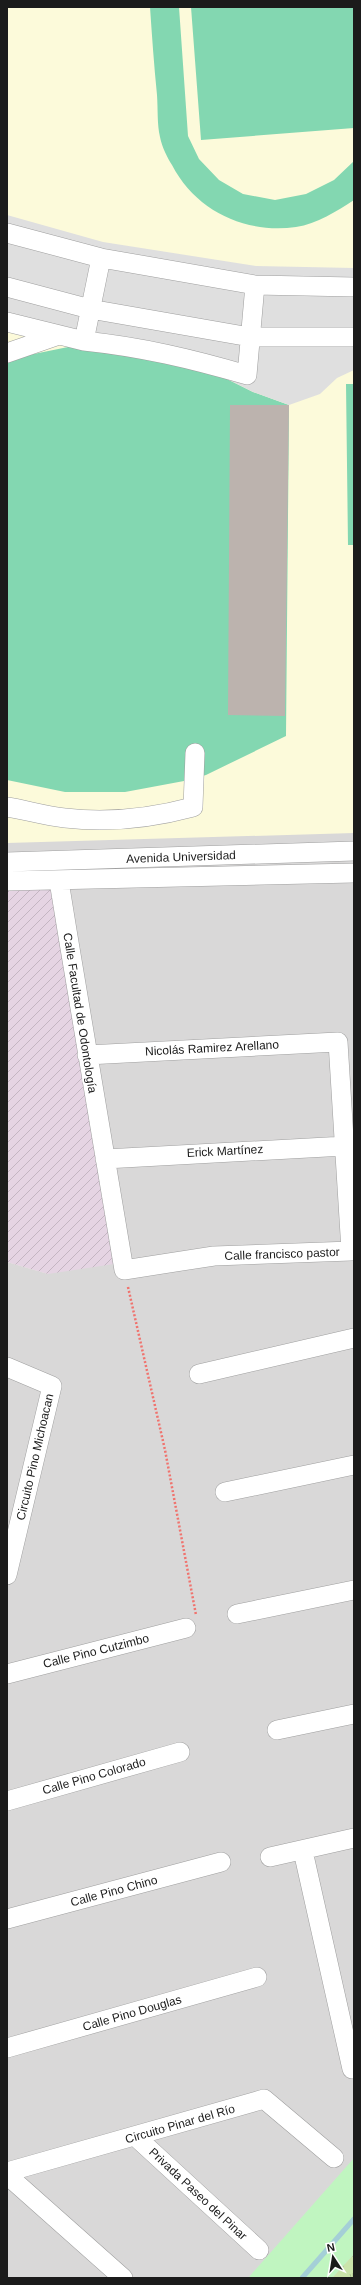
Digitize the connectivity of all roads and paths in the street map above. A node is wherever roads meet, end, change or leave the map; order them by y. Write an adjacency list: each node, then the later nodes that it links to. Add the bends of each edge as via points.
1 (7, 233): 2 (street)
2 (101, 258): 3 (street); 6 (street)
3 (255, 285): 5 (street); 9 (street)
4 (7, 287): 6 (street)
5 (354, 287)
6 (90, 309): 9 (street); 11 (street)
7 (7, 322): 8 (street)
8 (56, 336): 11 (street); 12 (street)
9 (250, 337): 10 (street); 11 (street, via 247,375 127,345)
10 (354, 337)
11 (84, 341)
12 (7, 353)
13 (195, 753): 14 (street, via 193,807 112,820 64,818)
14 (7, 807)
15 (354, 851): 16 (street, Avenida Universidad)
16 (7, 862)
17 (354, 873): 19 (street, Avenida Universidad)
18 (7, 881): 19 (street, Avenida Universidad)
19 (59, 881): 21 (street, Calle Facultad de Odontología)
20 (338, 1042): 21 (street, Nicolás Ramirez Arellano); 22 (street, Calle francisco pastor)
21 (87, 1055): 23 (street, Calle Facultad de Odontología)
22 (344, 1146): 23 (street, Erick Martínez); 24 (street, Calle francisco pastor, via 351,1251 214,1256)
23 (103, 1152): 24 (street, Calle Facultad de Odontología)
24 (124, 1270): 33 (path, via 165,1450 198,1622)
25 (354, 1338): 27 (street)
26 (7, 1367): 30 (street, Circuito Pino Michoacan, via 52,1386)
27 (199, 1374)
28 (354, 1465): 29 (street)
29 (225, 1492)
30 (7, 1575)
31 (354, 1590): 32 (street)
32 (237, 1614)
33 (186, 1628): 34 (street, Calle Pino Cutzimbo)
34 (7, 1674)
35 (354, 1714): 36 (street)
36 (277, 1730)
37 (180, 1752): 38 (street, Calle Pino Colorado)
38 (7, 1801)
39 (354, 1838): 40 (street)
40 (303, 1851): 41 (street); 46 (street)
41 (270, 1857)
42 (221, 1862): 43 (street, Calle Pino Chino)
43 (7, 1920)
44 (257, 1978): 45 (street, Calle Pino Douglas)
45 (7, 2048)
46 (352, 2069)
47 (136, 2137): 48 (street, Circuito Pinar del Río, via 264,2099); 49 (street, Circuito Pinar del Río); 50 (street, Privada Paseo del Pinar)
48 (334, 2158)
49 (7, 2174): 51 (street)
50 (259, 2250)
51 (123, 2278)

